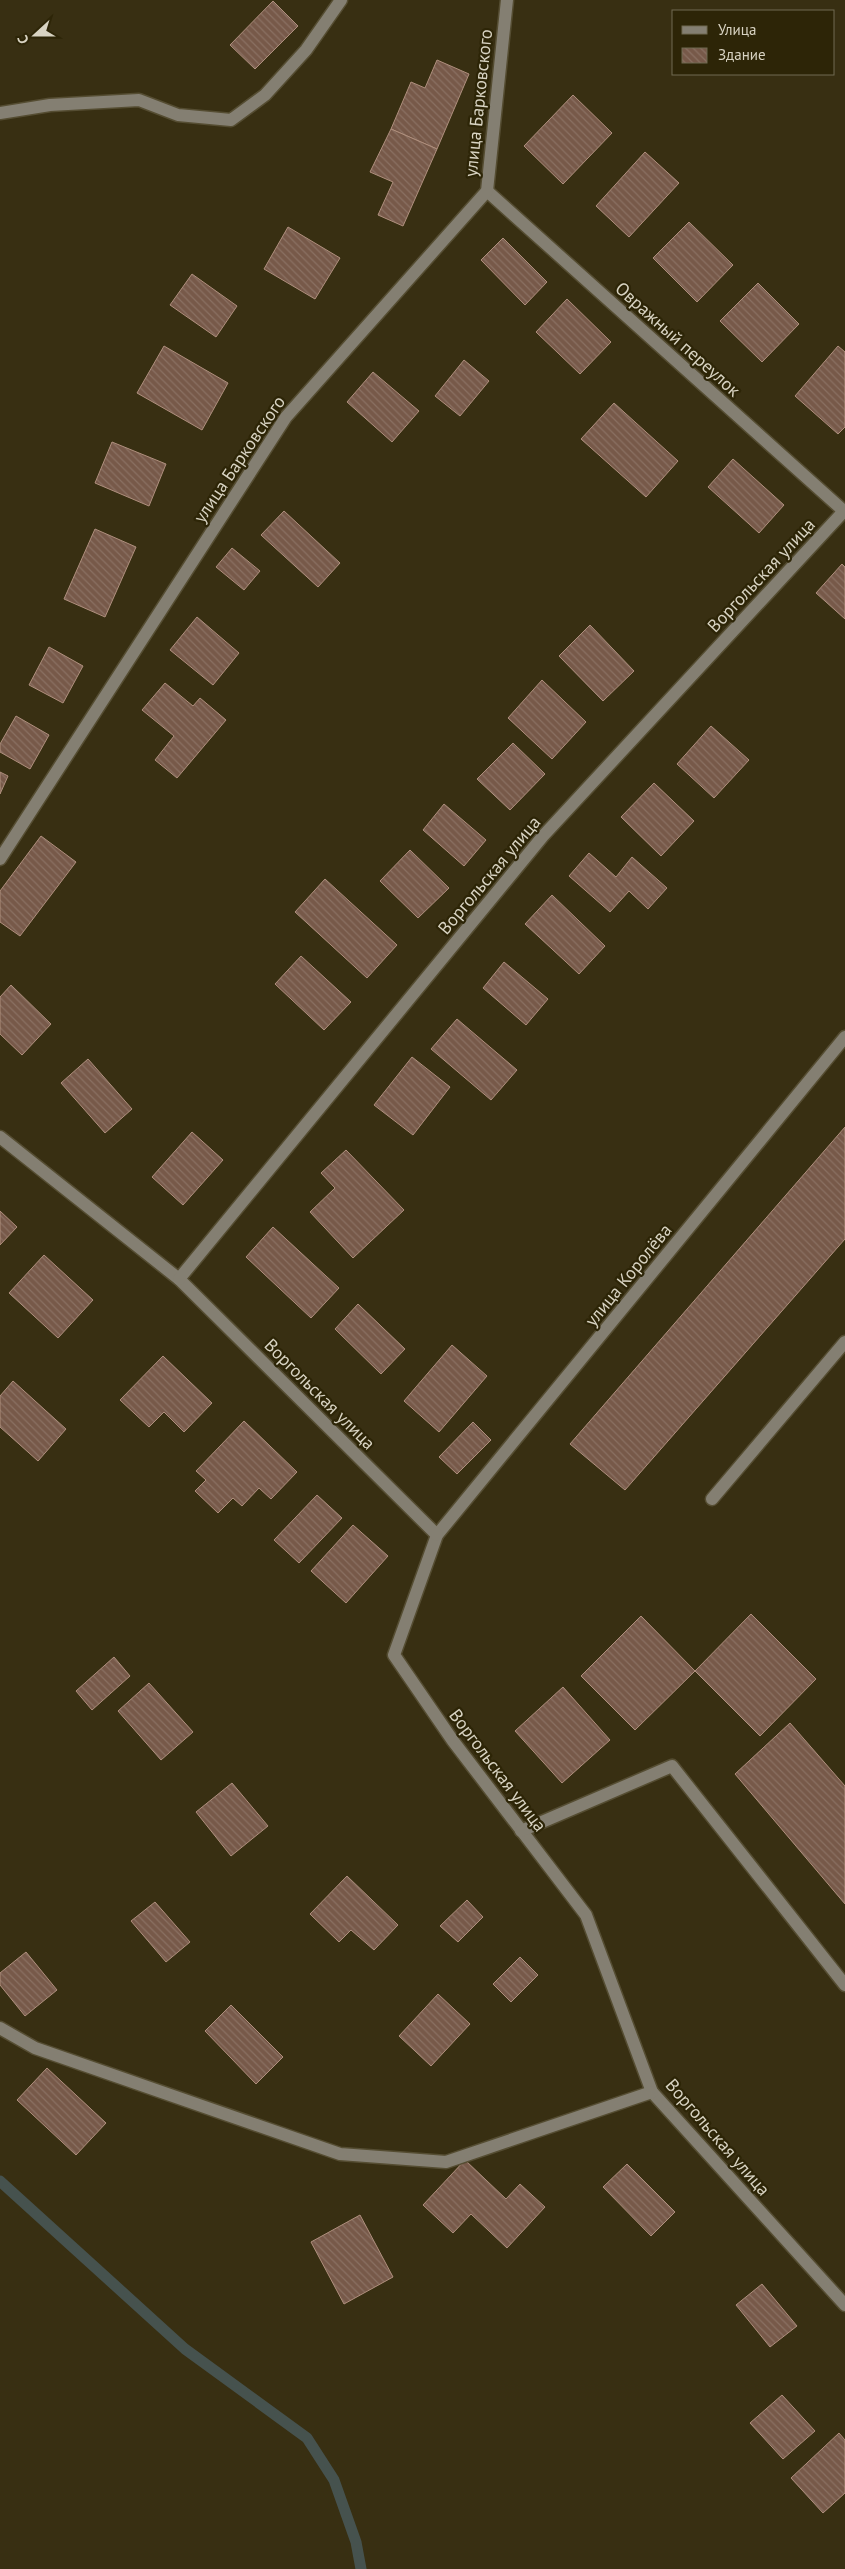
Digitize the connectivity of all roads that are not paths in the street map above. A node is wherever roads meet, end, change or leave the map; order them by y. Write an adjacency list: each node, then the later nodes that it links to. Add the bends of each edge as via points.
1 (340, 0): 3 (street, via 306,50 264,95 231,120 178,115 139,100 50,105)
2 (507, 0): 4 (street, улица Барковского)
3 (0, 113)
4 (487, 192): 5 (street, Овражный переулок); 6 (street, улица Барковского, via 286,417)
5 (845, 511): 9 (street, Воргольская улица, via 543,836)
6 (0, 859)
7 (845, 1037): 12 (street, улица Королёва)
8 (0, 1137): 9 (street, Воргольская улица)
9 (179, 1279): 12 (street, Воргольская улица)
10 (845, 1342): 11 (street)
11 (712, 1499)
12 (438, 1535): 13 (street, Воргольская улица, via 394,1655)
13 (521, 1831): 14 (street, via 672,1766); 16 (street, Воргольская улица, via 586,1915)
14 (845, 1985)
15 (0, 2028): 16 (street, via 35,2048 340,2154 446,2162)
16 (652, 2092): 17 (street, Воргольская улица)
17 (845, 2305)

